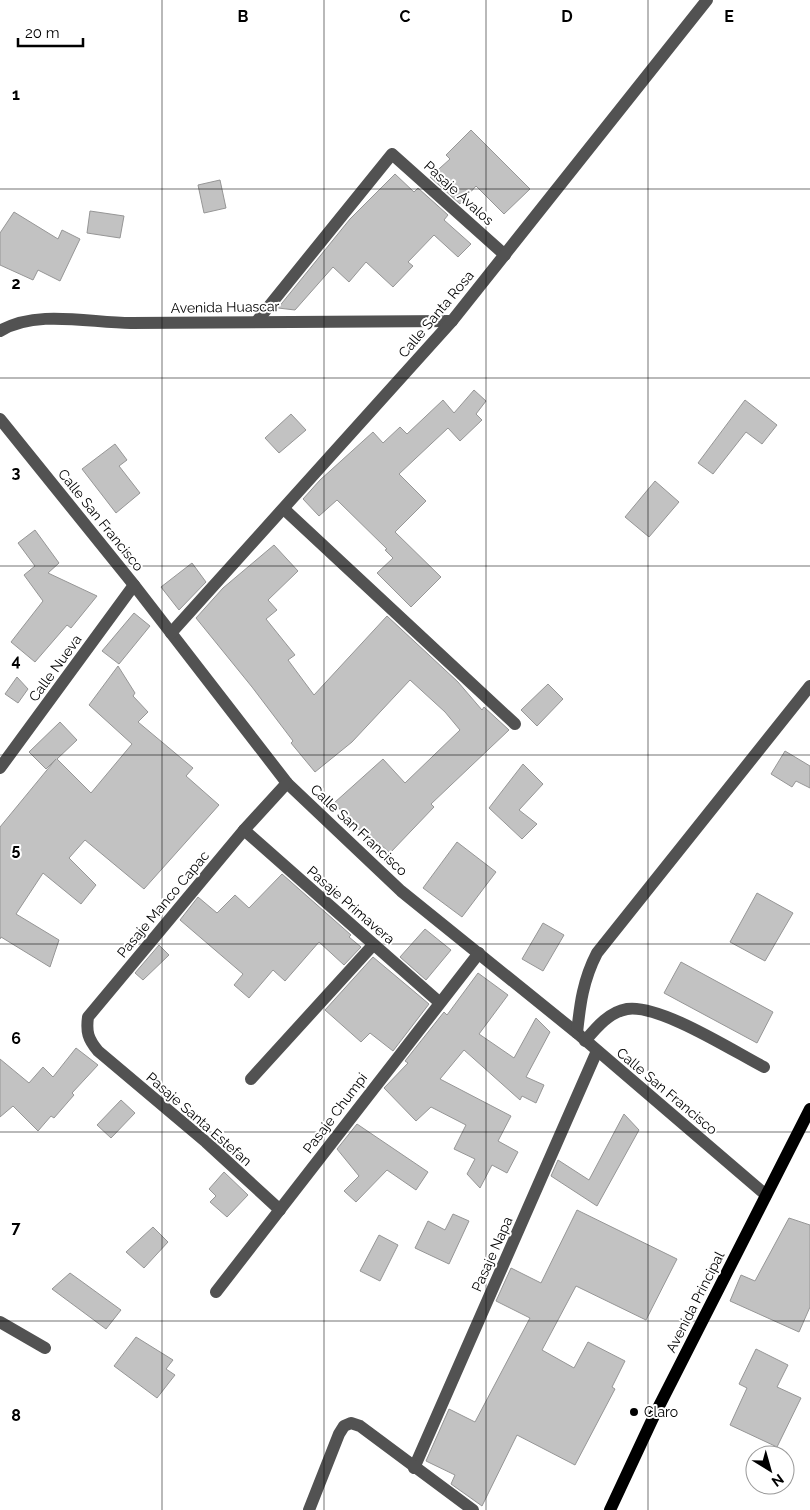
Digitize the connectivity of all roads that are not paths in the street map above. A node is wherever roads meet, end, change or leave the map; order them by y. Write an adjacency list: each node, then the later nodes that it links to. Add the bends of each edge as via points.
1 (707, 0): 2 (street, Calle Santa Rosa)
2 (505, 255): 3 (street, Pasaje Ávalos, via 392,154); 4 (street, Calle Santa Rosa)
3 (257, 321): 4 (street, Avenida Huascar); 5 (street, Avenida Huascar, via 128,323 63,318 25,322)
4 (452, 321): 7 (street, Calle Santa Rosa)
5 (0, 331)
6 (0, 419): 8 (street, Calle San Francisco)
7 (284, 509): 9 (street, Calle Santa Rosa); 11 (street)
8 (134, 585): 9 (street, Calle San Francisco); 12 (street, Calle Nueva)
9 (171, 633): 13 (street, Calle San Francisco)
10 (810, 686): 18 (street, via 597,953 582,990)
11 (514, 724)
12 (0, 768)
13 (287, 783): 14 (street, Pasaje Manco Capac); 16 (street, Calle San Francisco, via 401,891)
14 (244, 830): 15 (street, Pasaje Primavera); 19 (street, Pasaje Manco Capac, via 88,1017 88,1040)
15 (374, 945): 17 (street, Pasaje Primavera); 22 (street)
16 (479, 953): 17 (street, Pasaje Chumpi); 18 (street, Calle San Francisco)
17 (439, 1002): 25 (street, Pasaje Chumpi)
18 (581, 1037): 20 (street, Calle San Francisco); 21 (street, via 610,1016 625,1009 641,1008 661,1013)
19 (98, 1051): 25 (street, Pasaje Santa Estefan, via 206,1142)
20 (597, 1052): 24 (street, Calle San Francisco); 29 (street, Pasaje Napa)
21 (764, 1067)
22 (251, 1080)
23 (810, 1109): 24 (main road, Avenida Principal)
24 (766, 1195): 32 (main road, Avenida Principal)
25 (280, 1210): 26 (street, Pasaje Chumpi)
26 (216, 1292)
27 (0, 1322): 28 (street)
28 (45, 1348)
29 (414, 1468): 30 (street, via 360,1426 351,1423 344,1426 339,1434); 31 (street)
30 (309, 1510)
31 (473, 1510)
32 (610, 1510)

